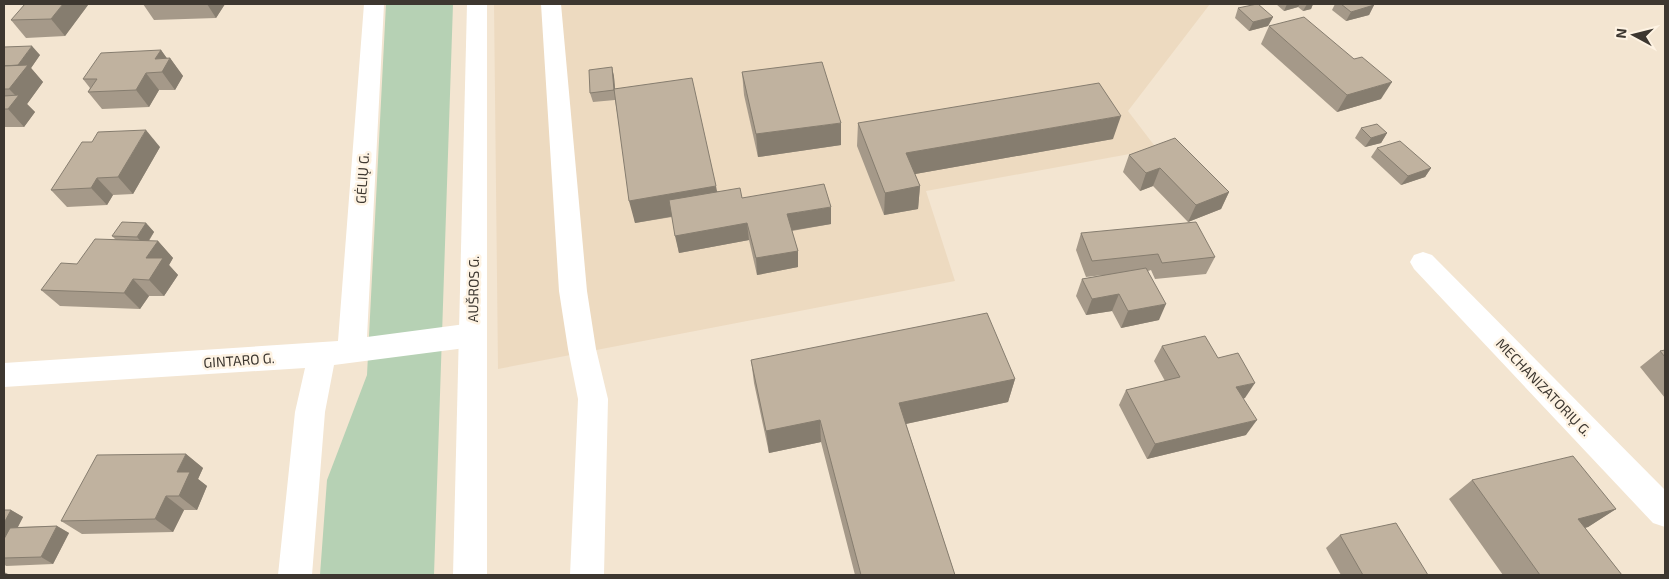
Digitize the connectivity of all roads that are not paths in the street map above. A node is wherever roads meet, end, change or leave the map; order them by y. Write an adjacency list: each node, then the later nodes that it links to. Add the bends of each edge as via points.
1 (374, 4): 6 (street, GĖLIŲ G.)
2 (477, 4): 5 (street, AUŠROS G.)
3 (551, 4): 11 (street, via 573,291 593,399)
4 (1423, 262): 8 (street, MECHANIZATORIŲ G.)
5 (473, 335): 6 (street, GINTARO G.); 10 (street, AUŠROS G.)
6 (337, 353): 7 (street, GINTARO G.); 9 (street, GĖLIŲ G., via 310,412)
7 (4, 375)
8 (1665, 512)
9 (295, 575)
10 (470, 575)
11 (587, 575)

